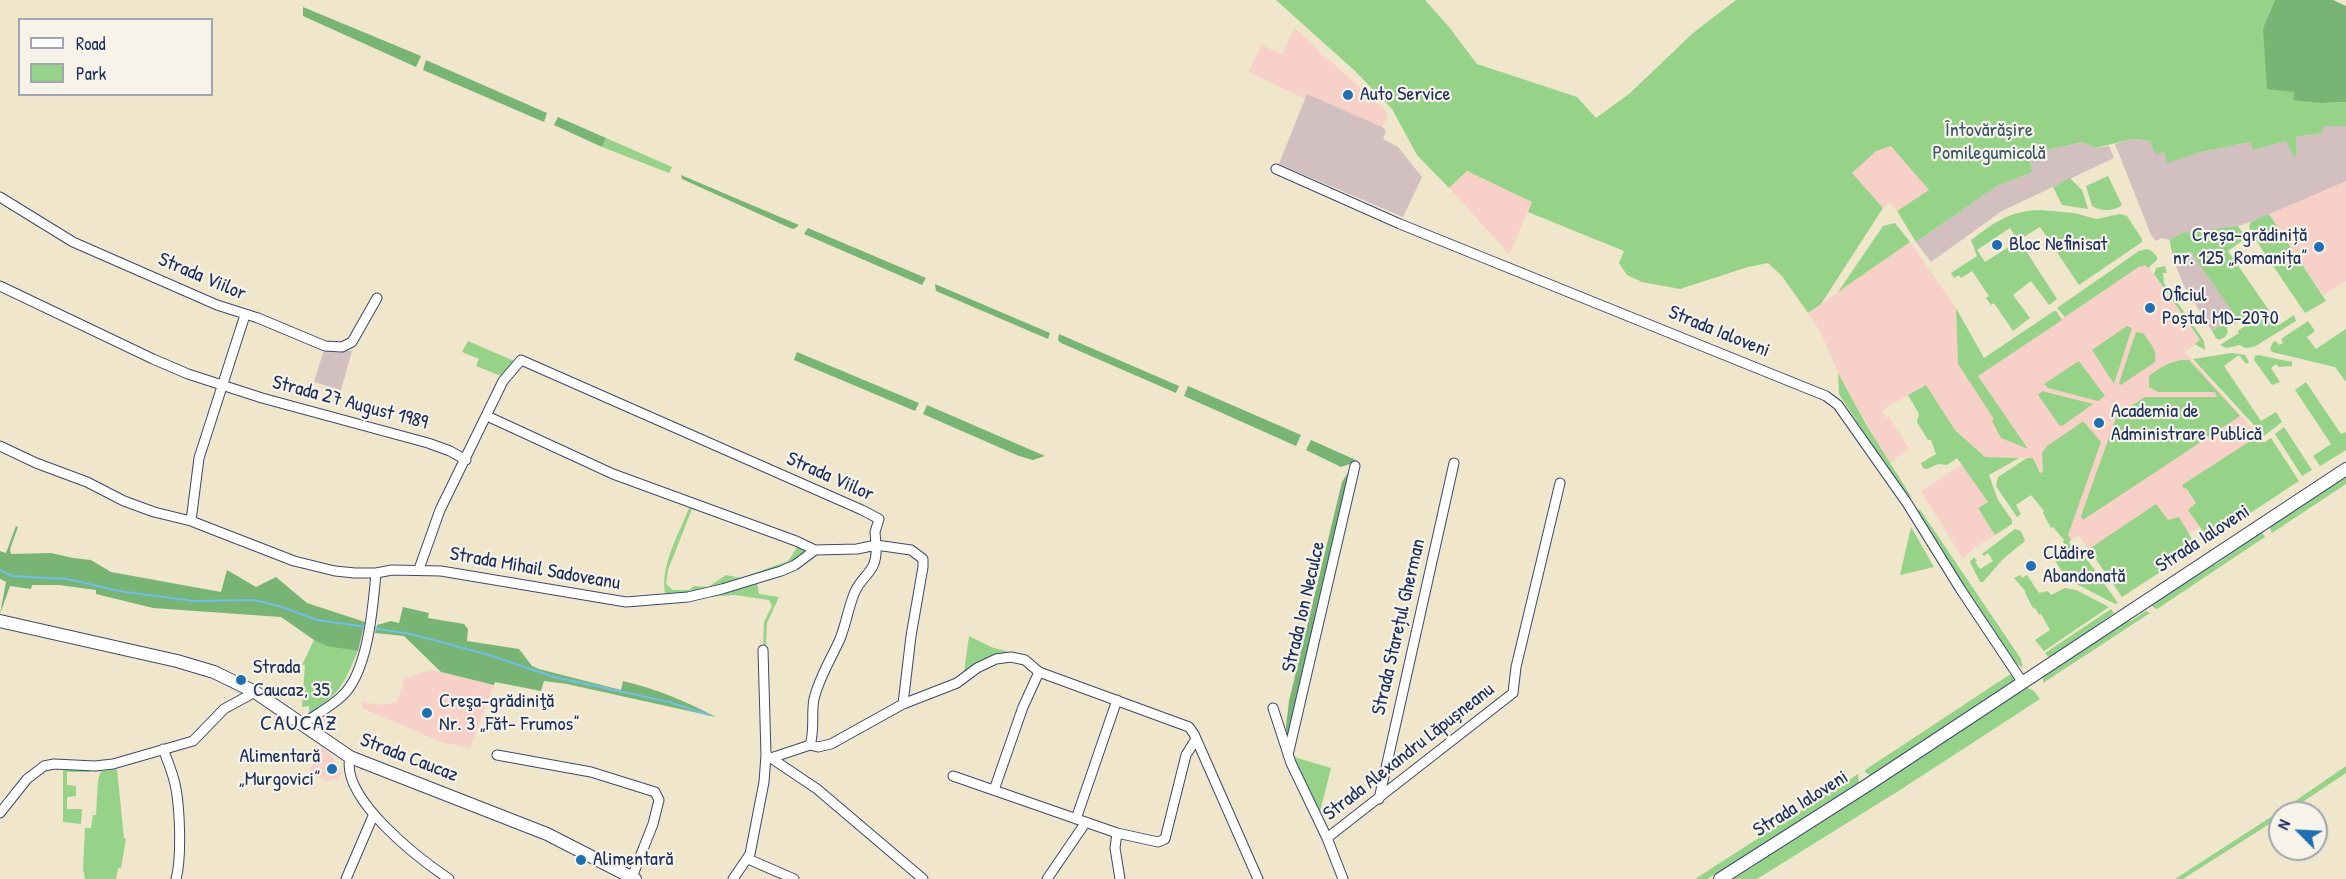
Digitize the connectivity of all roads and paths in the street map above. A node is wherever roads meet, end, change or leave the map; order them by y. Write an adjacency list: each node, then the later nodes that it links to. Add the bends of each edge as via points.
1 (1276, 169): 22 (street, Strada Ialoveni, via 1400,224 1826,396 1838,405 1907,503)
2 (0, 197): 5 (street, Strada Viilor, via 73,242)
3 (0, 286): 6 (street, Strada 27 August 1989, via 153,359)
4 (377, 298): 5 (street, Strada Viilor, via 352,342 342,347 315,343)
5 (245, 315): 6 (street)
6 (222, 386): 9 (street, Strada 27 August 1989, via 428,443); 14 (street, via 199,458)
7 (487, 416): 9 (street, Strada Viilor); 15 (street, Strada Viilor, via 503,381 521,360 862,510 879,519); 16 (street, via 613,474)
8 (0, 446): 14 (street, Strada Mihail Sadoveanu, via 124,501)
9 (466, 460): 17 (street, Strada Mihail Sadoveanu, via 440,510)
10 (1454, 463): 37 (street, Strada Starețul Gherman)
11 (1354, 466): 32 (street, Strada Ion Neculce)
12 (2346, 468): 22 (street, Strada Ialoveni)
13 (1560, 483): 37 (street, Strada Alexandru Lăpușneanu, via 1513,693)
14 (191, 521): 18 (street, Strada Mihail Sadoveanu, via 308,565)
15 (876, 545): 16 (street); 25 (street, via 911,550 923,559); 29 (street, via 872,570 854,594 841,636 818,686)
16 (815, 550): 17 (street, Strada Mihail Sadoveanu, via 781,571 722,589 688,597 626,602)
17 (419, 569): 18 (street, Strada Mihail Sadoveanu)
18 (376, 573): 27 (street, via 359,666 341,697)
19 (0, 621): 23 (street, Strada Caucaz, via 188,664)
20 (763, 650): 33 (street)
21 (1039, 672): 24 (street); 25 (street, via 1025,660 1004,657); 36 (street)
22 (2023, 683): 56 (street, Strada Ialoveni)
23 (255, 693): 27 (street, Strada Caucaz); 30 (street, via 224,708 193,741)
24 (1117, 699): 28 (street, via 1189,727); 40 (street)
25 (903, 705): 29 (street, via 831,744)
26 (1273, 708): 32 (street)
27 (303, 724): 34 (street, Strada Caucaz)
28 (1196, 739): 42 (street, via 1186,755 1165,839 1158,842); 54 (street)
29 (810, 745): 33 (street)
30 (163, 748): 38 (street, via 113,764 44,766 23,782); 46 (street, via 177,796)
31 (497, 754): 45 (street, via 591,772 655,792 659,800)
32 (1288, 755): 43 (street)
33 (769, 756): 44 (street); 51 (street, via 817,789)
34 (350, 757): 39 (street, via 350,779); 45 (street, Strada Caucaz, via 547,834)
35 (953, 776): 36 (street)
36 (994, 790): 40 (street)
37 (1379, 799): 43 (street, Strada Alexandru Lăpușneanu)
38 (0, 813)
39 (373, 816): 47 (street); 48 (street)
40 (1076, 819): 41 (street)
41 (1086, 822): 42 (street); 52 (street)
42 (1117, 833): 53 (street)
43 (1327, 838): 55 (street)
44 (747, 859): 49 (street); 50 (street)
45 (634, 878)
46 (176, 879)
47 (346, 879)
48 (448, 879)
49 (733, 879)
50 (794, 879)
51 (923, 879)
52 (1047, 879)
53 (1120, 879)
54 (1258, 879)
55 (1343, 879)
56 (1720, 879)

